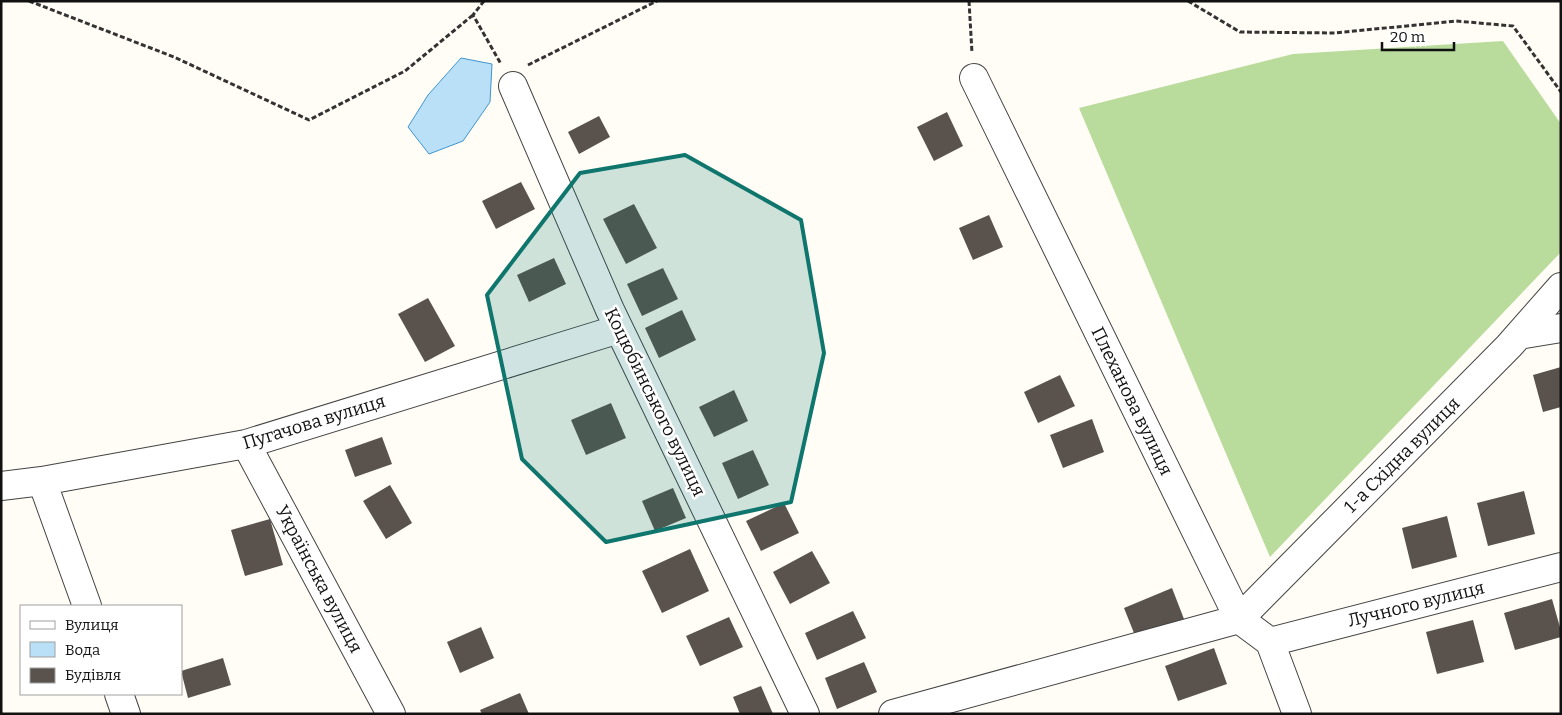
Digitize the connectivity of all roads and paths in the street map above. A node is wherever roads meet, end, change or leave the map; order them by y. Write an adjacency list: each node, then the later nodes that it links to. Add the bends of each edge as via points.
1 (29, 1): 6 (path, via 174,56 309,120 405,71)
2 (484, 1): 6 (path)
3 (656, 1): 8 (path, via 527,65)
4 (969, 1): 7 (path)
5 (1188, 1): 9 (path, via 1240,32 1336,33 1456,21 1513,26)
6 (473, 15): 8 (path)
7 (974, 78): 19 (street, Плеханова вулиця)
8 (513, 86): 12 (street, Коцюбинського вулиця)
9 (1561, 92)
10 (1561, 287): 13 (street, 1-а Східна вулиця)
11 (1561, 328): 13 (street)
12 (619, 329): 14 (street, Пугачова вулиця); 24 (street, Коцюбинського вулиця)
13 (1519, 335): 19 (street, 1-а Східна вулиця)
14 (246, 444): 15 (street, Пугачова вулиця); 23 (street, Українська вулиця)
15 (42, 480): 16 (street, Пугачова вулиця); 18 (street)
16 (1, 486)
17 (1561, 567): 20 (street, Лучного вулиця)
18 (87, 605)
19 (1239, 619): 20 (street, Плеханова вулиця); 25 (street)
20 (1270, 642): 26 (street)
21 (119, 695): 22 (street)
22 (126, 714)
23 (391, 714)
24 (805, 714)
25 (893, 714)
26 (1297, 714)

